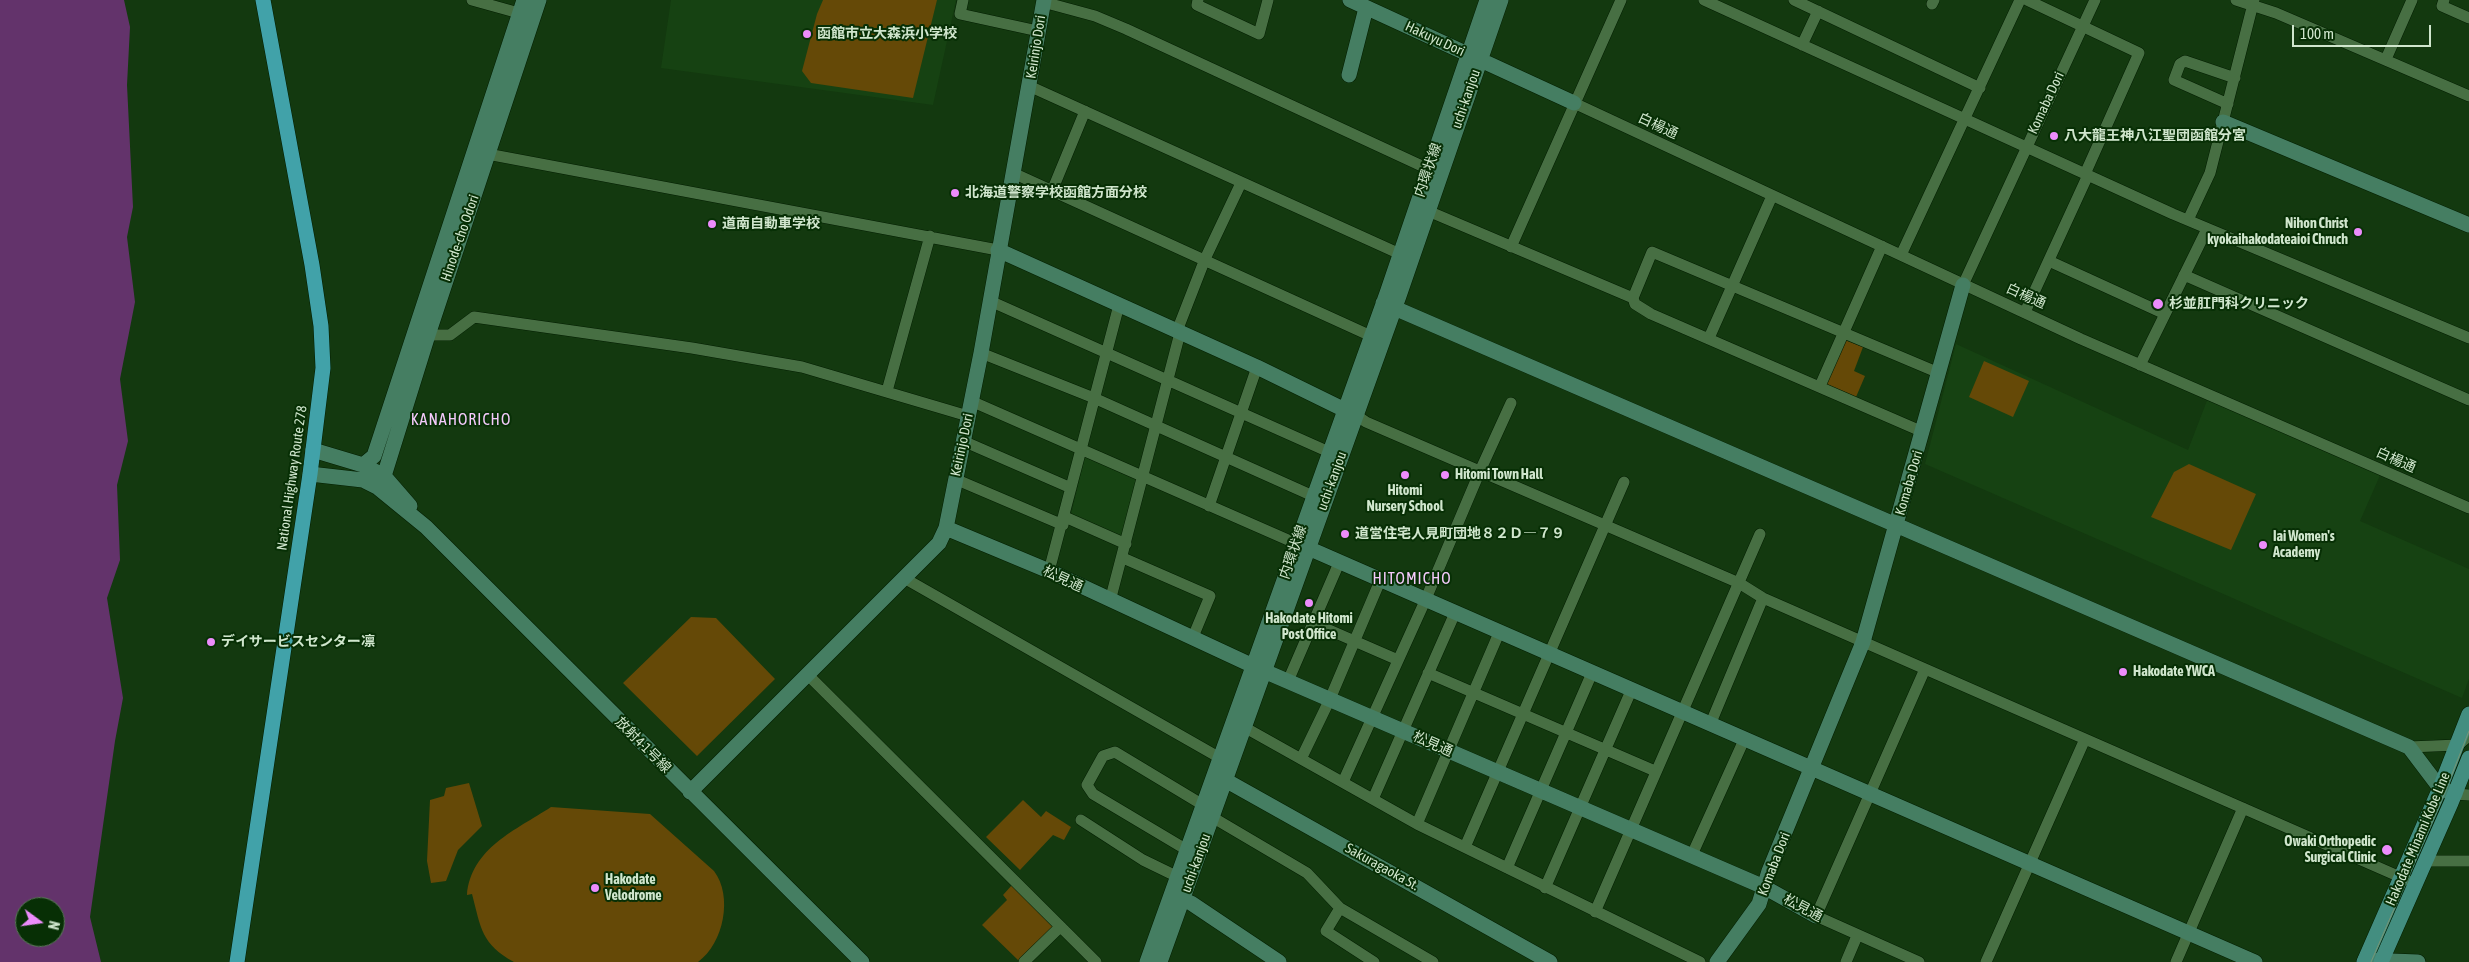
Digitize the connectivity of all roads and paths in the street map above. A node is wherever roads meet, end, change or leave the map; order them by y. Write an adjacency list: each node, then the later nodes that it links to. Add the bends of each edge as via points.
1 (263, 0): 92 (highway, National Highway Route 278, via 321,326 323,368)
2 (472, 0): 22 (street)
3 (539, 0): 22 (street, Hinode-cho Odori)
4 (963, 0): 26 (street, via 960,14)
5 (1198, 0): 6 (street, via 1197,5 1259,34)
6 (1268, 0)
7 (1350, 0): 21 (street, Hakuyu Dori)
8 (1487, 0): 28 (street)
9 (1501, 0): 28 (street, uchi-kanjou)
10 (1621, 0): 35 (street)
11 (1704, 0): 27 (street)
12 (1794, 0): 23 (street)
13 (2020, 0): 33 (street)
14 (2027, 0): 25 (street)
15 (2095, 0): 25 (street, Komaba Dori)
16 (2236, 0): 20 (street)
17 (2412, 0): 29 (street)
18 (2444, 0): 24 (street, via 2442,6)
19 (1044, 1): 26 (street, Keirinjo Dori); 42 (street, via 1126,29)
20 (2254, 2): 29 (street); 31 (street)
21 (1367, 4): 28 (street, Hakuyu Dori); 30 (street)
22 (526, 10): 41 (street, Hinode-cho Odori)
23 (1818, 11): 27 (street); 33 (street)
24 (2469, 18)
25 (2083, 27): 40 (street, Komaba Dori); 44 (street, via 2139,53)
26 (1038, 30): 32 (street, Keirinjo Dori)
27 (1802, 44): 38 (street)
28 (1474, 57): 35 (street, Hakuyu Dori); 42 (street, uchi-kanjou)
29 (2386, 59): 34 (street)
30 (1349, 75)
31 (2235, 78): 36 (street); 36 (street, via 2185,61 2180,64 2174,80)
32 (1029, 86): 37 (street); 43 (street, Keirinjo Dori)
33 (1980, 88): 38 (street)
34 (2469, 96)
35 (1574, 103): 47 (street, 白楊通); 54 (street)
36 (2228, 104): 39 (street)
37 (1085, 111): 45 (street); 46 (street)
38 (1965, 118): 40 (street); 57 (street)
39 (2223, 122): 49 (street, via 2210,173); 50 (street)
40 (2026, 146): 44 (street); 61 (street, Komaba Dori)
41 (482, 153): 52 (street); 71 (street, Hinode-cho Odori); 96 (street, Hinode-cho Odori, via 374,456)
42 (1434, 172): 48 (street, uchi-kanjou); 56 (street, 内環状線)
43 (1013, 173): 46 (street); 55 (street, Keirinjo Dori)
44 (2087, 175): 49 (street); 59 (street)
45 (1241, 183): 56 (street); 58 (street)
46 (1052, 191): 58 (street)
47 (1772, 196): 53 (street, 白楊通); 62 (street)
48 (1428, 211): 54 (street); 66 (street, uchi-kanjou)
49 (2188, 220): 51 (street)
50 (2469, 225)
51 (2207, 229): 60 (street); 74 (street)
52 (930, 236): 55 (street); 82 (street)
53 (1882, 246): 57 (street, 白楊通); 70 (street)
54 (1511, 247): 63 (street)
55 (998, 250): 64 (street, Keirinjo Dori); 65 (street)
56 (1400, 254): 66 (street, 内環状線)
57 (1901, 255): 61 (street, 白楊通)
58 (1205, 259): 69 (street); 72 (street)
59 (2049, 261): 67 (street); 68 (street)
60 (2184, 276): 68 (street); 84 (street)
61 (1963, 284): 67 (street, 白楊通); 79 (street, Komaba Dori)
62 (1731, 286): 63 (street, via 1652,252); 70 (street); 73 (street)
63 (1633, 298): 73 (street, via 1635,304 1651,314)
64 (990, 301): 75 (street); 76 (street, Keirinjo Dori)
65 (1119, 305): 69 (street); 75 (street)
66 (1389, 306): 72 (street, 内環状線); 87 (street, uchi-kanjou); 108 (street)
67 (2025, 312): 77 (street, 白楊通)
68 (2165, 314): 77 (street)
69 (1178, 332): 78 (street); 80 (street)
70 (1843, 332): 79 (street); 81 (street)
71 (428, 336): 82 (street, via 450,335 474,317 767,360); 99 (street, Hinode-cho Odori)
72 (1371, 336): 87 (street, 内環状線)
73 (1708, 338): 81 (street)
74 (2469, 338)
75 (1106, 352): 80 (street); 83 (street)
76 (981, 353): 83 (street); 86 (street, Keirinjo Dori)
77 (2140, 365): 106 (street, 白楊通)
78 (1257, 367): 87 (street); 88 (street)
79 (1939, 374): 90 (street, Komaba Dori)
80 (1166, 381): 88 (street); 89 (street)
81 (1820, 386): 90 (street)
82 (887, 391): 86 (street)
83 (1094, 398): 89 (street); 93 (street)
84 (2469, 400)
85 (1511, 403): 97 (street)
86 (970, 408): 91 (street, Keirinjo Dori); 93 (street)
87 (1350, 412): 94 (street, 内環状線); 97 (street); 114 (street, uchi-kanjou)
88 (1240, 414): 94 (street); 95 (street)
89 (1154, 427): 95 (street); 100 (street)
90 (1923, 432): 108 (street, Komaba Dori)
91 (963, 441): 101 (street, Keirinjo Dori); 103 (street)
92 (313, 450): 96 (street, 放射4-1号線); 98 (highway, National Highway Route 278)
93 (1081, 450): 100 (street); 103 (street)
94 (1329, 452): 104 (street, 内環状線)
95 (1225, 459): 104 (street); 105 (street)
96 (363, 465): 99 (street, 放射4-1号線)
97 (1480, 471): 109 (street); 123 (street)
98 (310, 474): 110 (street, 放射4-1号線, via 363,480 377,487); 196 (highway, National Highway Route 278)
99 (384, 476): 110 (street, 放射4-1号線)
100 (1142, 476): 105 (street); 113 (street)
101 (955, 479): 107 (street); 111 (street, Keirinjo Dori)
102 (1624, 482): 109 (street)
103 (1072, 488): 107 (street)
104 (1313, 496): 114 (street, 内環状線)
105 (1209, 506): 114 (street)
106 (2469, 508)
107 (1064, 521): 113 (street); 117 (street)
108 (1897, 524): 129 (street, Komaba Dori); 152 (street)
109 (1605, 526): 120 (street); 130 (street)
110 (426, 527): 165 (street, 放射4-1号線)
111 (946, 528): 117 (street, 松見通); 118 (street, Keirinjo Dori, via 938,543)
112 (1760, 534): 120 (street)
113 (1126, 544): 115 (street)
114 (1302, 546): 116 (street); 132 (street, uchi-kanjou)
115 (1122, 558): 122 (street); 127 (street, via 1210,596)
116 (1338, 563): 119 (street); 125 (street)
117 (1049, 571): 122 (street, 松見通)
118 (904, 578): 136 (street, Keirinjo Dori); 155 (street)
119 (1380, 581): 123 (street); 128 (street)
120 (1739, 583): 121 (street); 141 (street)
121 (1763, 598): 129 (street); 145 (street)
122 (1110, 601): 127 (street, 松見通)
123 (1425, 602): 124 (street); 131 (street)
124 (1455, 613): 126 (street); 134 (street)
125 (1313, 622): 128 (street); 137 (street)
126 (1500, 633): 130 (street); 139 (street)
127 (1193, 637): 132 (street, 松見通)
128 (1355, 641): 131 (street); 140 (street)
129 (1863, 642): 133 (street); 158 (street, Komaba Dori)
130 (1549, 654): 135 (street); 142 (street)
131 (1398, 660): 144 (street)
132 (1258, 668): 137 (street, 松見通); 146 (street, uchi-kanjou); 155 (street)
133 (1925, 669): 149 (street); 166 (street)
134 (1428, 673): 139 (street); 147 (street)
135 (1592, 673): 138 (street); 148 (street)
136 (808, 675): 165 (street, Keirinjo Dori); 191 (street)
137 (1288, 681): 140 (street, 松見通)
138 (1631, 691): 141 (street); 153 (street)
139 (1473, 692): 142 (street); 154 (street)
140 (1330, 699): 144 (street, 松見通); 157 (street)
141 (1681, 712): 145 (street); 159 (street)
142 (1523, 714): 148 (street); 160 (street)
143 (2469, 714): 151 (main road, Hakodate Minami Kobe Line)
144 (1372, 718): 147 (street, 松見通); 162 (street)
145 (1710, 725): 150 (street)
146 (1244, 727): 157 (street); 161 (street, uchi-kanjou)
147 (1402, 730): 154 (street, 松見通); 168 (street)
148 (1566, 733): 153 (street); 164 (street)
149 (2085, 739): 170 (street); 180 (street)
150 (1744, 740): 158 (street); 177 (street)
151 (2463, 740): 152 (street); 163 (main road, Hakodate Minami Kobe Line)
152 (2409, 747): 163 (street)
153 (1606, 750): 159 (street); 169 (street)
154 (1448, 751): 160 (street, 松見通); 173 (street)
155 (1220, 758): 161 (street)
156 (2469, 758): 167 (main road, Hakodate Minami Kobe Line)
157 (1301, 759): 162 (street)
158 (1812, 770): 166 (street); 185 (street, Komaba Dori)
159 (1655, 771): 174 (street)
160 (1498, 772): 164 (street, 松見通); 175 (street)
161 (1220, 777): 171 (street, uchi-kanjou); 205 (street, Sakuragaoka St.)
162 (1343, 782): 168 (street)
163 (2440, 788): 167 (street); 183 (main road, Hakodate Minami Kobe Line)
164 (1541, 791): 169 (street, 松見通); 181 (street)
165 (690, 792): 197 (street, 放射4-1号線)
166 (1870, 794): 180 (street); 190 (street)
167 (2462, 795): 178 (main road, Hakodate Minami Kobe Line)
168 (1373, 799): 173 (street)
169 (1580, 807): 174 (street, 松見通); 186 (street)
170 (2244, 808): 183 (street); 192 (street)
171 (1208, 811): 176 (street); 176 (street, via 1116,752 1103,756 1087,785 1093,794); 187 (street, uchi-kanjou); 188 (street, via 1306,873)
172 (1081, 820): 182 (street, via 1143,860)
173 (1418, 824): 175 (street)
174 (1630, 830): 177 (street, 松見通); 189 (street)
175 (1465, 847): 181 (street)
176 (1187, 850): 182 (street)
177 (1691, 857): 185 (street, 松見通)
178 (2426, 861): 179 (street); 184 (main road, Hakodate Minami Kobe Line)
179 (2469, 861)
180 (2030, 863): 192 (street); 210 (street)
181 (1507, 868): 186 (street)
182 (1178, 877): 187 (street)
183 (2402, 877): 184 (street); 194 (main road, Hakodate Minami Kobe Line)
184 (2416, 884): 195 (main road, Hakodate Minami Kobe Line)
185 (1764, 887): 190 (street, 松見通); 207 (street, Komaba Dori, via 1759,904)
186 (1545, 888): 189 (street)
187 (1177, 897): 200 (street); 201 (street, uchi-kanjou); 202 (street)
188 (1340, 908): 203 (street, via 1326,931); 204 (street)
189 (1595, 912): 206 (street)
190 (1816, 916): 193 (street, 松見通)
191 (1060, 927): 198 (street); 199 (street)
192 (2188, 933): 211 (street); 212 (street)
193 (1857, 936): 208 (street); 209 (street, 松見通)
194 (2365, 961): 195 (street)
195 (2382, 961): 213 (street)
196 (237, 962)
197 (862, 962)
198 (1024, 962)
199 (1096, 962)
200 (1147, 962)
201 (1160, 962)
202 (1279, 962)
203 (1374, 962)
204 (1434, 962)
205 (1550, 962)
206 (1700, 962)
207 (1717, 962)
208 (1846, 962)
209 (1919, 962)
210 (1986, 962)
211 (2176, 962)
212 (2255, 962)
213 (2418, 962)

